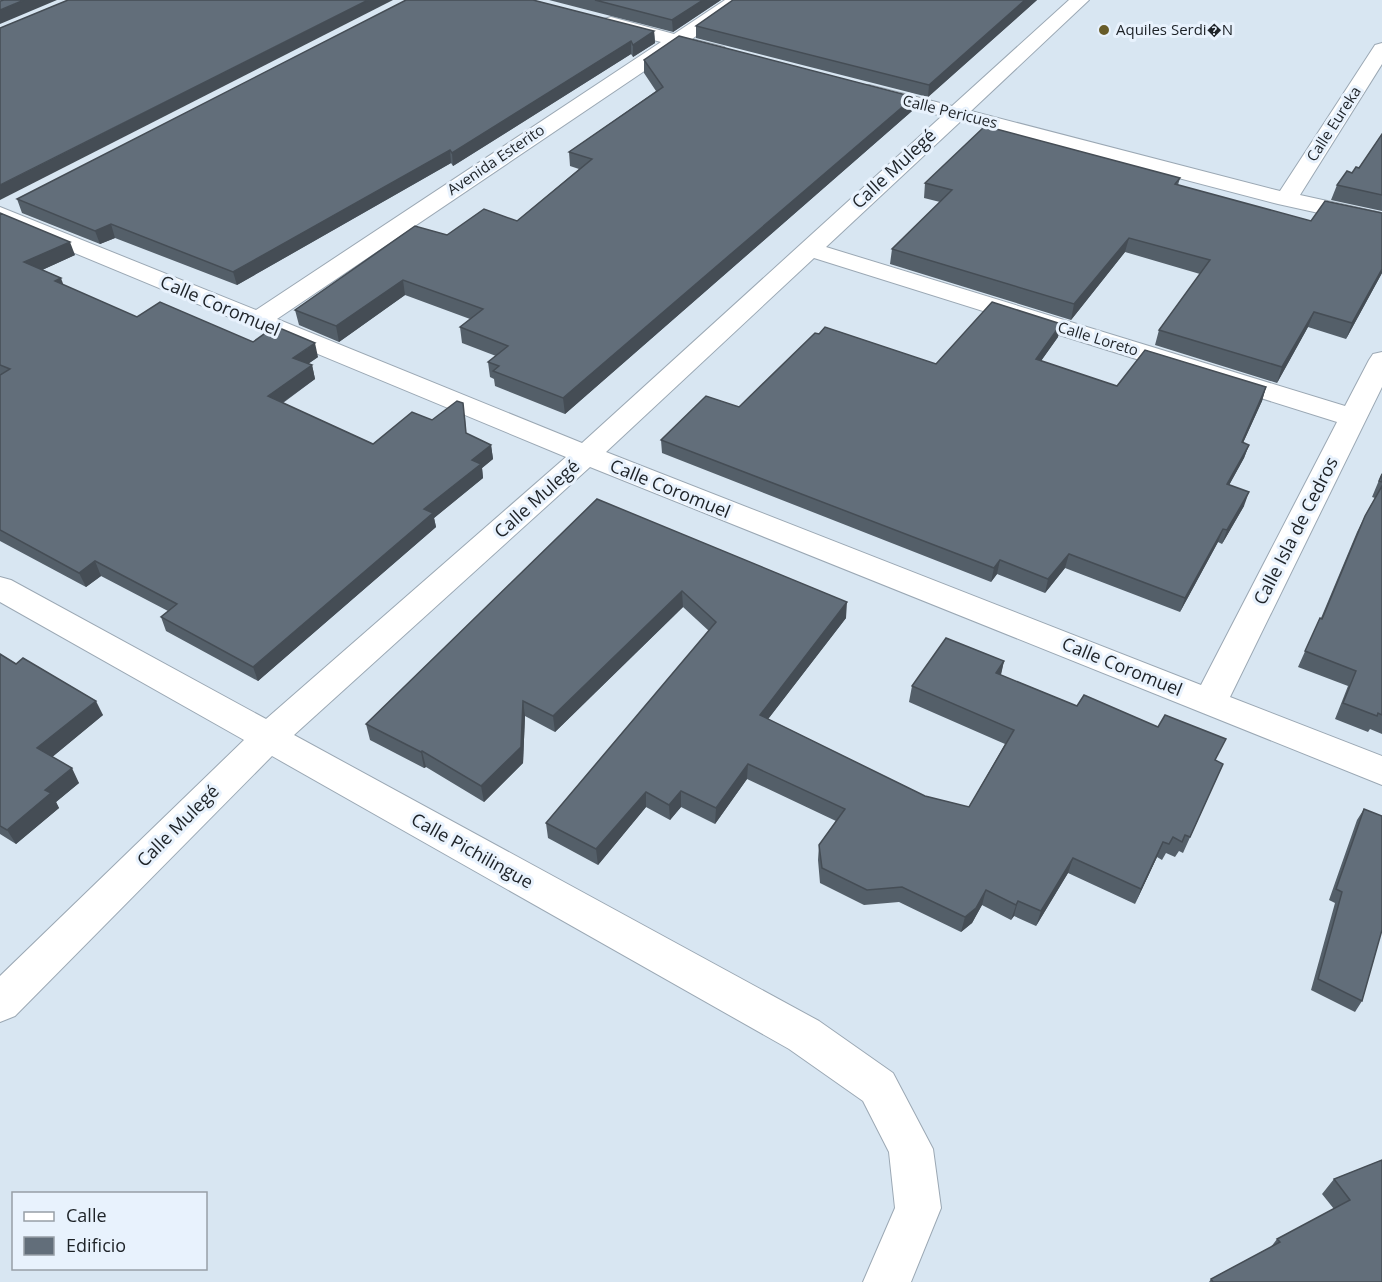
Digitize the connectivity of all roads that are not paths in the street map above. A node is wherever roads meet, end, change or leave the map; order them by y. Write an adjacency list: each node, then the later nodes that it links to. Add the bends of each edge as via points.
1 (737, 0): 4 (street, Avenida Esterito)
2 (1080, 0): 8 (street, Calle Mulegé)
3 (586, 17): 4 (street)
4 (676, 40): 6 (street); 13 (street, Avenida Esterito)
5 (1382, 50): 9 (street, Calle Eureka)
6 (733, 55)
7 (844, 85): 8 (street, Calle Pericues)
8 (955, 113): 9 (street, Calle Pericues); 12 (street, Calle Mulegé)
9 (1286, 199): 11 (street, Calle Pericues)
10 (7, 209): 13 (street, Calle Coromuel)
11 (1382, 220)
12 (808, 249): 15 (street, Calle Loreto); 16 (street, Calle Mulegé)
13 (256, 321): 16 (street, Calle Coromuel)
14 (1382, 360): 15 (street, Calle Isla de Cedros)
15 (1354, 418): 18 (street, Calle Isla de Cedros)
16 (586, 455): 18 (street, Calle Coromuel); 19 (street, Calle Mulegé)
17 (0, 588): 19 (street, Calle Pichilingue)
18 (1210, 702): 20 (street, Calle Coromuel)
19 (268, 738): 21 (street, Calle Mulegé); 22 (street, Calle Pichilingue, via 804,1035 878,1087 912,1149 918,1208)
20 (1382, 771)
21 (0, 1003)
22 (887, 1282)

